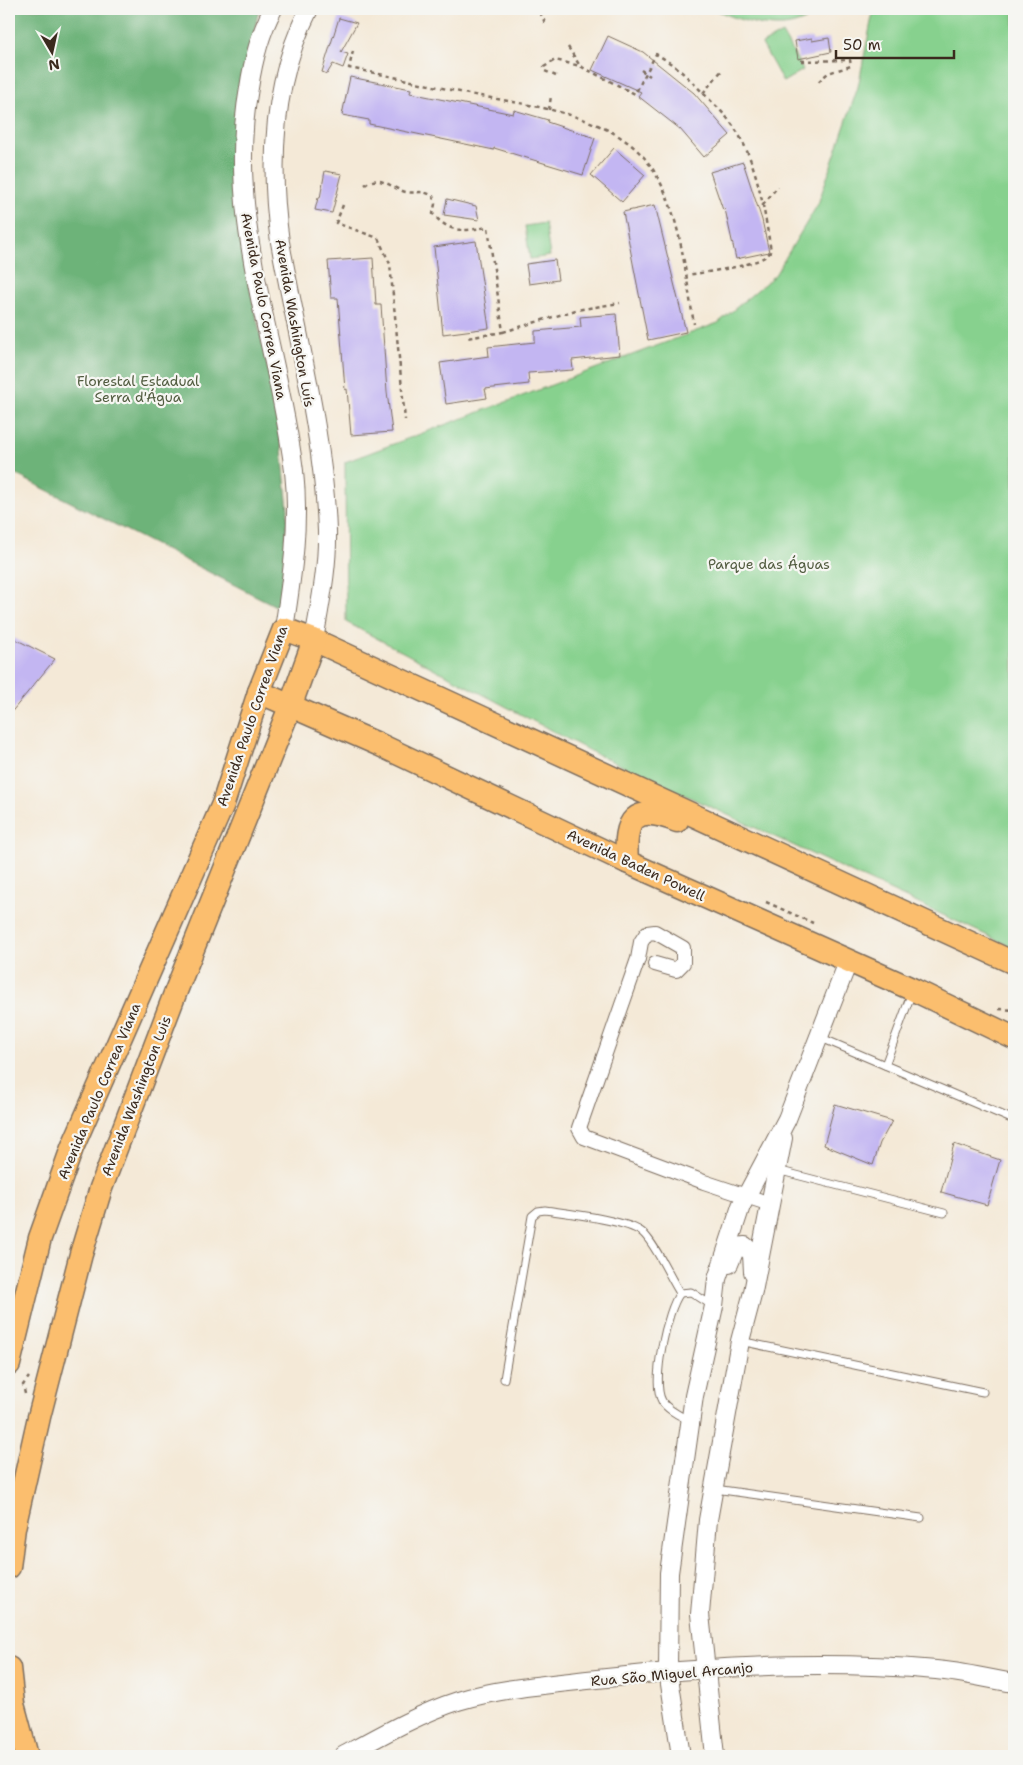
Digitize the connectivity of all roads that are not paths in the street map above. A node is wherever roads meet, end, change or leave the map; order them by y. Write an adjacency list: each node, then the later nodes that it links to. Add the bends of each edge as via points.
1 (273, 9): 3 (street, Avenida Paulo Correa Viana, via 253,62 244,115 242,159 245,220 284,402 294,473 296,551)
2 (309, 9): 4 (street, Avenida Washington Luís, via 298,29 282,85 273,148 280,242 324,486 325,574)
3 (284, 629): 4 (main road); 5 (main road, Avenida Paulo Correa Viana)
4 (314, 640): 6 (main road, Avenida Washington Luis); 7 (main road)
5 (258, 692): 6 (main road, Avenida Baden Powell); 25 (main road, Avenida Paulo Correa Viana, via 223,804 72,1148 40,1238)
6 (290, 707): 8 (main road, Avenida Baden Powell, via 380,745); 31 (main road, Avenida Washington Luis, via 101,1188 39,1417 14,1528)
7 (778, 855): 8 (main road, via 731,844 659,814 648,813 638,816 628,829 625,838); 10 (main road)
8 (627, 862): 9 (main road, Avenida Baden Powell)
9 (848, 962): 12 (main road, Avenida Baden Powell); 13 (street)
10 (1014, 963)
11 (655, 964): 18 (street, via 676,970 683,963 683,948 655,932 647,933 641,942 638,959 579,1128 584,1138)
12 (914, 990): 14 (main road, Avenida Baden Powell); 15 (lane)
13 (819, 1037): 15 (lane); 17 (street)
14 (1014, 1038)
15 (885, 1064): 16 (lane)
16 (1014, 1120)
17 (769, 1169): 18 (street); 19 (street); 20 (lane)
18 (746, 1195): 19 (street); 23 (street, via 717,1279)
19 (770, 1204): 21 (street)
20 (944, 1213)
21 (753, 1292): 23 (street, via 754,1261 749,1249 740,1245 733,1251); 24 (street)
22 (680, 1293): 23 (lane, via 690,1292); 26 (lane, via 642,1232 592,1218 538,1211 532,1216); 28 (lane, via 674,1300 669,1317 658,1387 662,1402)
23 (714, 1306): 28 (street)
24 (740, 1341): 27 (lane); 29 (street)
25 (9, 1364)
26 (504, 1379)
27 (984, 1392)
28 (690, 1421): 34 (street, via 669,1573)
29 (714, 1489): 30 (lane); 33 (street, via 708,1520 700,1614)
30 (921, 1518)
31 (9, 1567)
32 (9, 1668): 36 (main road)
33 (705, 1668): 34 (street, Rua São Miguel Arcanjo); 35 (street, Rua São Miguel Arcanjo, via 828,1666 917,1669); 39 (street)
34 (668, 1671): 37 (street, Rua São Miguel Arcanjo, via 532,1687 458,1701); 38 (street)
35 (1014, 1683)
36 (27, 1756)
37 (342, 1756)
38 (681, 1756)
39 (715, 1756)

